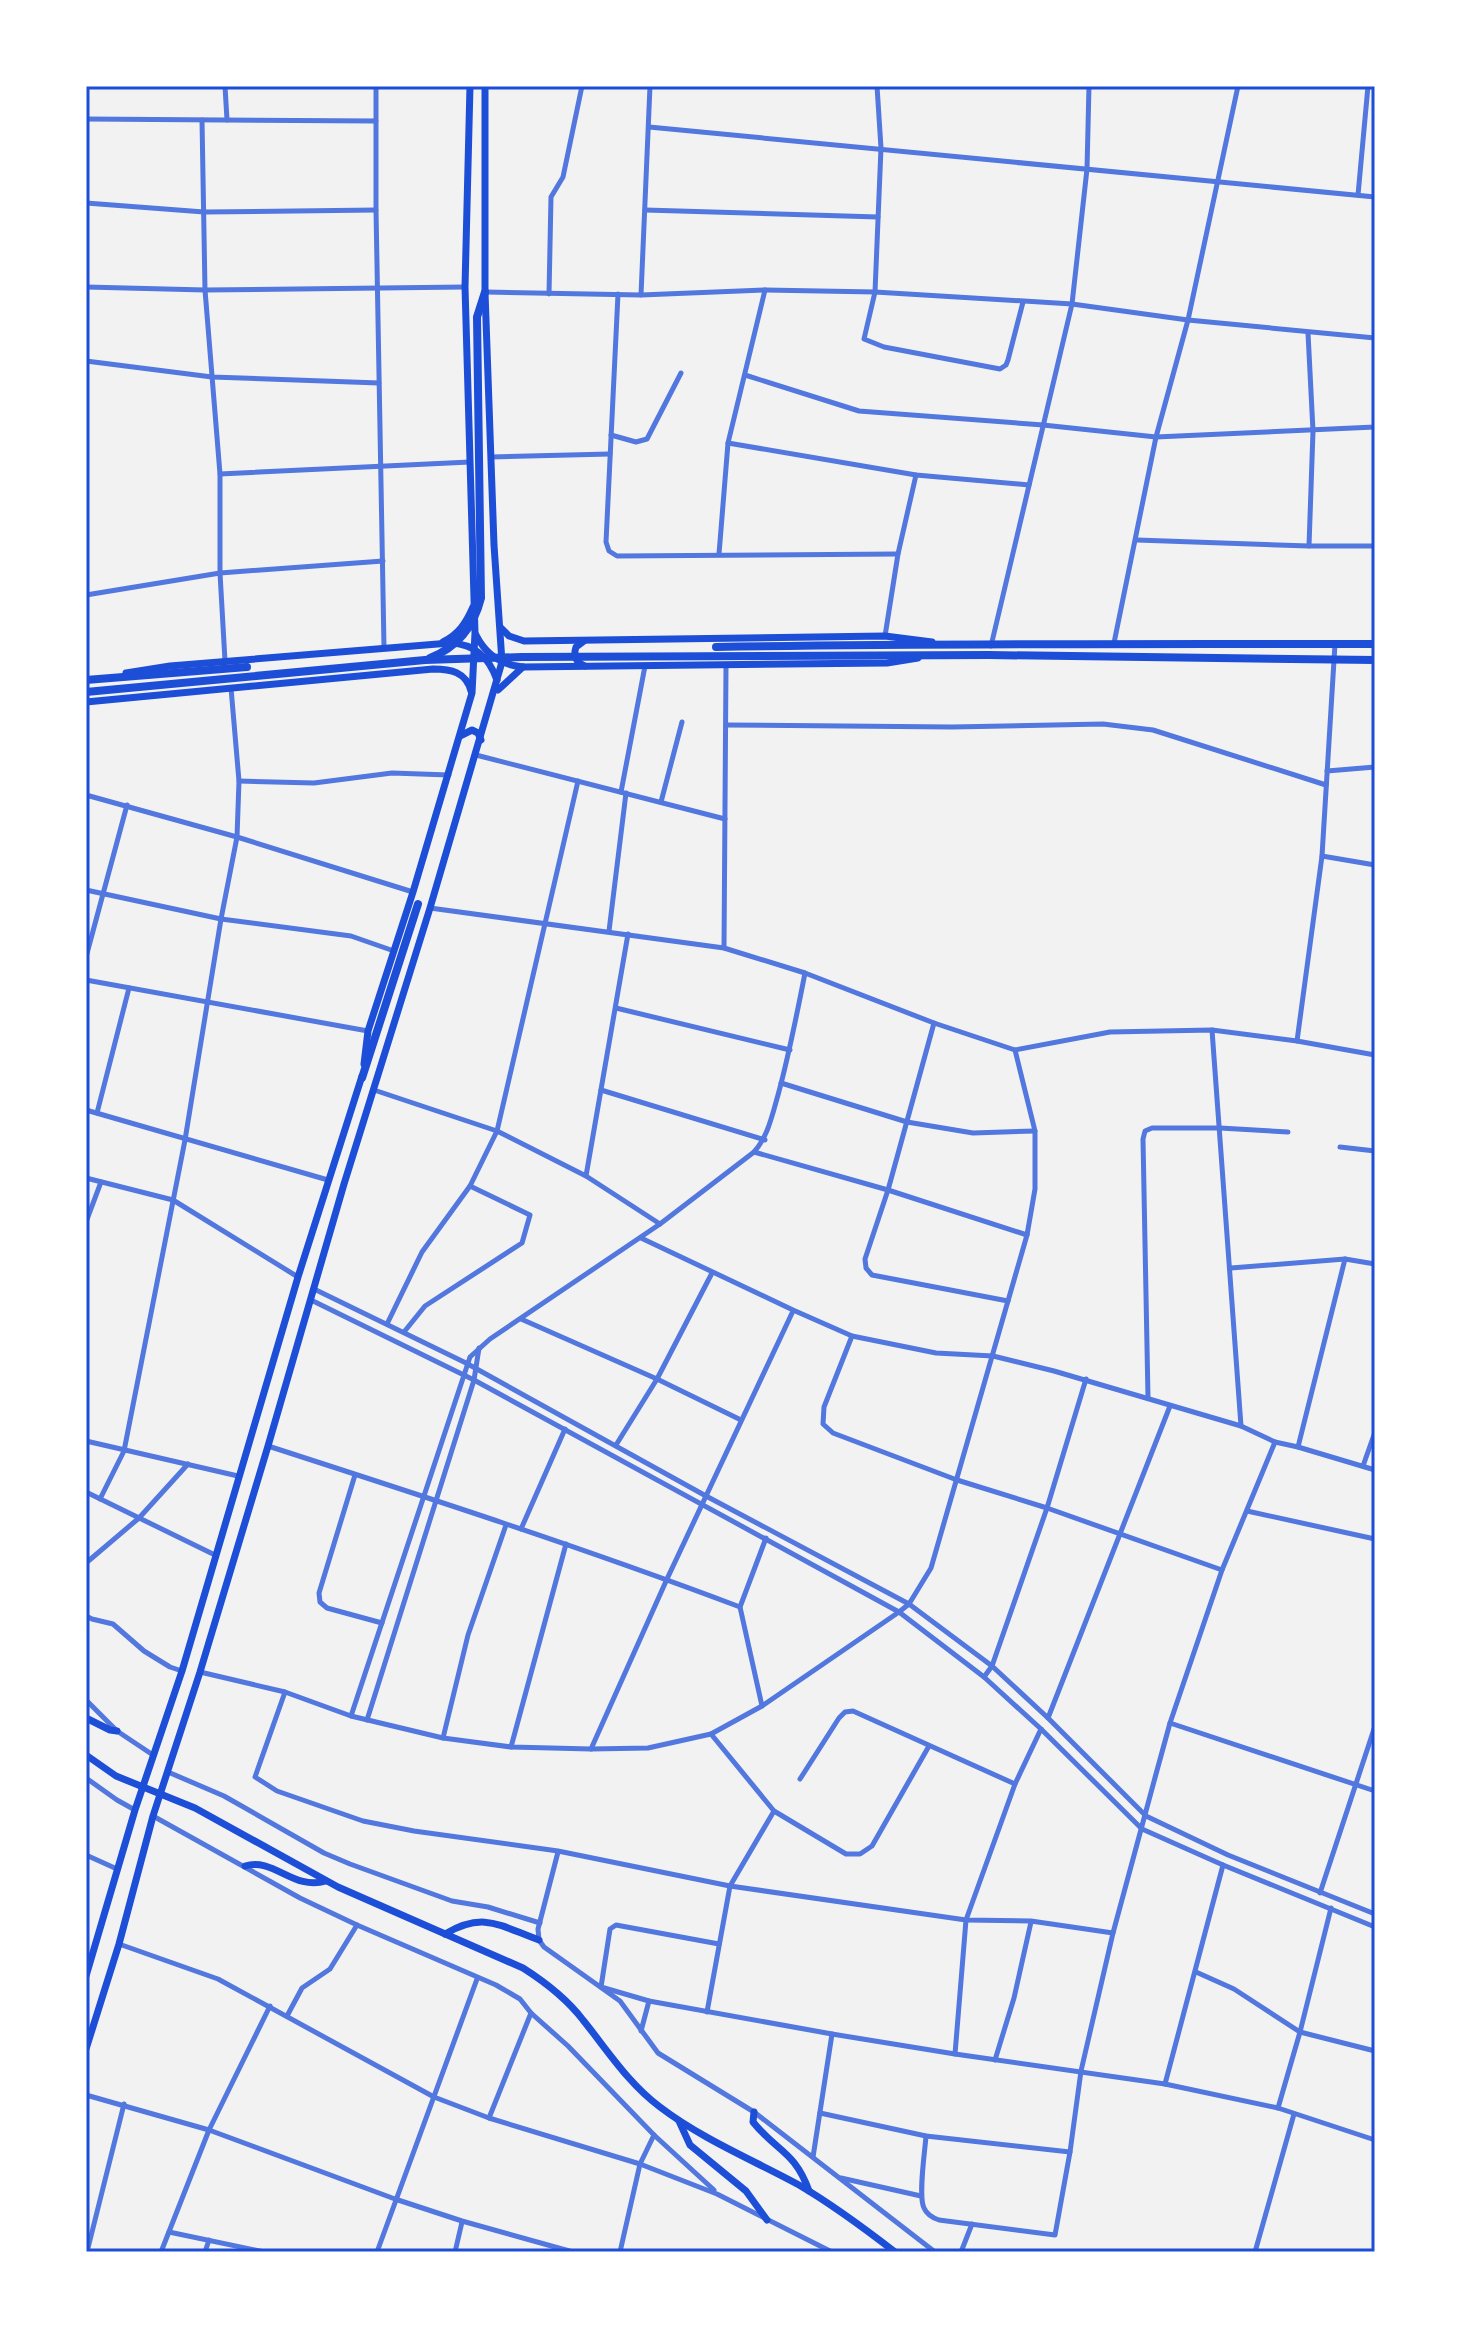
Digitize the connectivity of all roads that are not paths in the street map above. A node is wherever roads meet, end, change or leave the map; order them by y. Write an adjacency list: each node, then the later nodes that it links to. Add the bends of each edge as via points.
1 (225, 86): 15 (street)
2 (376, 86): 16 (street)
3 (470, 86): 30 (main road)
4 (485, 86): 33 (main road)
5 (582, 86): 35 (street, via 563,177 551,197)
6 (650, 86): 17 (street)
7 (877, 86): 18 (street)
8 (1089, 86): 19 (street)
9 (1238, 86): 20 (street)
10 (1368, 86): 11 (street)
11 (1367, 104): 12 (street); 21 (street)
12 (1375, 105)
13 (86, 119): 14 (street)
14 (202, 120): 15 (street); 26 (street)
15 (227, 120): 16 (street)
16 (376, 121): 24 (street)
17 (649, 127): 18 (street); 25 (street)
18 (881, 148): 19 (street); 27 (street)
19 (1087, 169): 20 (street); 39 (street)
20 (1216, 183): 21 (street); 40 (street)
21 (1358, 195): 22 (street)
22 (1375, 197)
23 (86, 203): 26 (street)
24 (376, 210): 26 (street); 29 (street)
25 (645, 210): 27 (street); 37 (street)
26 (204, 212): 31 (street)
27 (878, 217): 34 (street)
28 (86, 287): 31 (street)
29 (377, 287): 30 (street); 31 (street); 47 (street)
30 (465, 287): 56 (main road)
31 (205, 290): 46 (street)
32 (765, 290): 34 (street); 37 (street); 45 (street)
33 (485, 292): 35 (street); 55 (main road); 88 (main road, via 477,317 481,598 462,638)
34 (875, 292): 38 (street); 38 (street, via 864,339 1000,369 1008,360)
35 (549, 294): 36 (street)
36 (618, 294): 37 (street); 51 (street)
37 (641, 295)
38 (1023, 301): 39 (street)
39 (1072, 304): 40 (street); 48 (street)
40 (1188, 320): 41 (street); 52 (street)
41 (1308, 333): 42 (street); 50 (street)
42 (1375, 338)
43 (86, 361): 46 (street)
44 (681, 373): 51 (street, via 647,439 636,442)
45 (745, 375): 48 (street, via 859,411); 53 (street)
46 (212, 377): 47 (street); 58 (street)
47 (379, 383): 57 (street)
48 (1043, 425): 52 (street); 60 (street)
49 (1375, 427): 50 (street)
50 (1313, 431): 52 (street); 63 (street)
51 (611, 435): 54 (street)
52 (1156, 437): 61 (street)
53 (728, 443): 59 (street); 66 (street)
54 (610, 454): 55 (street); 66 (street, via 609,551 617,556)
55 (491, 457): 62 (main road)
56 (470, 462): 57 (street); 65 (main road)
57 (381, 465): 58 (street); 68 (street)
58 (220, 474): 69 (street)
59 (916, 475): 60 (street); 67 (street)
60 (1029, 485): 78 (street)
61 (1137, 540): 63 (street); 82 (street)
62 (494, 545): 65 (main road, via 486,557); 72 (main road)
63 (1309, 546): 64 (street)
64 (1375, 546)
65 (473, 547): 71 (main road)
66 (719, 554): 67 (street)
67 (898, 554): 74 (street)
68 (383, 561): 69 (street); 83 (street)
69 (220, 573): 70 (street); 91 (street)
70 (86, 595)
71 (474, 605): 73 (main road); 76 (main road, via 462,629)
72 (500, 626): 75 (main road, via 524,641); 92 (main road)
73 (475, 633): 84 (main road); 92 (main road, via 486,651)
74 (885, 636): 75 (main road); 77 (main road)
75 (587, 641): 94 (main road, via 574,651 576,660)
76 (441, 643): 79 (main road); 84 (main road)
77 (943, 643): 78 (main road); 85 (main road)
78 (991, 643): 82 (main road); 86 (street)
79 (413, 644): 83 (main road); 98 (main road, via 422,648 426,659)
80 (1335, 644): 81 (main road); 82 (main road); 89 (street)
81 (1375, 644)
82 (1114, 645)
83 (384, 647): 91 (main road)
84 (475, 649): 100 (main road, via 489,662); 103 (main road)
85 (715, 652): 87 (main road); 88 (main road)
86 (989, 655): 87 (main road); 89 (main road)
87 (934, 656): 93 (main road, via 887,663)
88 (425, 660): 102 (main road)
89 (1333, 660): 90 (main road); 112 (street)
90 (1375, 660)
91 (225, 661): 99 (main road)
92 (502, 662): 97 (main road); 100 (main road)
93 (726, 665): 95 (main road); 107 (street)
94 (587, 666): 95 (main road); 97 (main road)
95 (645, 666): 117 (street)
96 (247, 667): 99 (main road)
97 (523, 667): 104 (main road)
98 (414, 670): 101 (main road); 103 (main road, via 456,671)
99 (90, 679)
100 (498, 682): 104 (main road)
101 (231, 687): 105 (main road); 114 (street)
102 (86, 692)
103 (472, 693): 108 (main road)
104 (494, 698): 109 (main road)
105 (86, 702)
106 (682, 722): 119 (street)
107 (726, 725): 116 (street, via 1103,724 1153,730); 121 (street)
108 (460, 736): 109 (main road, via 472,730); 113 (main road)
109 (481, 740): 110 (main road)
110 (476, 755): 115 (street); 129 (main road)
111 (1375, 767): 112 (street)
112 (1327, 771): 116 (street)
113 (449, 775): 114 (street, via 392,773 314,783); 126 (main road)
114 (239, 781): 122 (street)
115 (578, 781): 117 (street); 131 (street)
116 (1326, 785): 123 (street)
117 (623, 793): 119 (street); 132 (street)
118 (86, 795): 120 (street)
119 (661, 802): 121 (street)
120 (127, 805): 122 (street); 127 (street)
121 (725, 819): 134 (street)
122 (237, 837): 126 (street); 130 (street)
123 (1322, 856): 124 (street); 145 (street)
124 (1375, 865)
125 (86, 890): 127 (street)
126 (413, 892): 135 (main road)
127 (104, 894): 130 (street); 136 (street)
128 (418, 904): 149 (main road)
129 (430, 908): 131 (street); 151 (main road)
130 (221, 919): 135 (street, via 351,936); 140 (street)
131 (547, 922): 132 (street); 157 (street)
132 (609, 931): 133 (street)
133 (628, 934): 134 (street); 141 (street)
134 (724, 948): 137 (street)
135 (395, 952): 144 (main road)
136 (86, 957)
137 (805, 973): 142 (street); 146 (street)
138 (86, 980): 139 (street)
139 (129, 988): 140 (street); 154 (street)
140 (209, 1002): 144 (street); 160 (street)
141 (616, 1008): 146 (street); 152 (street)
142 (934, 1023): 147 (street); 155 (street)
143 (1212, 1030): 145 (street); 147 (street, via 1110,1032); 156 (street)
144 (368, 1031): 149 (main road)
145 (1297, 1041): 148 (street)
146 (790, 1050): 150 (street)
147 (1015, 1050): 158 (street)
148 (1375, 1055)
149 (362, 1078): 167 (main road)
150 (781, 1083): 155 (street); 161 (street)
151 (374, 1090): 157 (street); 181 (main road)
152 (601, 1090): 161 (street); 165 (street)
153 (86, 1110): 154 (street)
154 (97, 1113): 160 (street)
155 (907, 1122): 158 (street, via 973,1133); 170 (street)
156 (1220, 1128): 159 (street); 178 (street); 197 (street, via 1145,1131)
157 (497, 1131): 165 (street); 169 (street)
158 (1035, 1131): 174 (street, via 1035,1189)
159 (1288, 1132)
160 (185, 1140): 167 (street); 171 (street)
161 (765, 1140): 164 (street)
162 (1340, 1147): 163 (street)
163 (1375, 1151)
164 (754, 1152): 170 (street); 173 (street)
165 (586, 1176): 173 (street)
166 (86, 1178): 168 (street)
167 (328, 1180): 180 (main road)
168 (101, 1182): 171 (street); 172 (street)
169 (470, 1186): 186 (street, via 422,1252); 187 (street, via 530,1215 522,1243 425,1306)
170 (888, 1190): 174 (street); 183 (street, via 865,1259 872,1275)
171 (173, 1200): 180 (street); 208 (street)
172 (86, 1222)
173 (660, 1224): 175 (street)
174 (1027, 1235): 183 (street)
175 (640, 1238): 179 (street); 185 (street)
176 (1345, 1259): 177 (street); 178 (street); 207 (street)
177 (1375, 1264)
178 (1231, 1268): 200 (street)
179 (712, 1273): 184 (street); 194 (street)
180 (298, 1277): 213 (main road)
181 (314, 1289): 182 (main road); 186 (street)
182 (310, 1300): 193 (street); 206 (main road)
183 (1008, 1301): 190 (street)
184 (793, 1310): 188 (street); 199 (street)
185 (521, 1319): 189 (street); 194 (street)
186 (387, 1324): 187 (street)
187 (404, 1332): 191 (street)
188 (852, 1336): 190 (street, via 936,1353); 214 (street, via 824,1407 823,1424 833,1433)
189 (479, 1347): 191 (street); 192 (street)
190 (993, 1356): 195 (street); 214 (street)
191 (466, 1363): 192 (street); 193 (street)
192 (477, 1369): 196 (street); 205 (street)
193 (463, 1374): 196 (street); 216 (street)
194 (657, 1379): 199 (street); 205 (street)
195 (1086, 1379): 197 (street); 221 (street)
196 (474, 1380): 201 (street); 219 (street)
197 (1148, 1398): 198 (street)
198 (1170, 1406): 200 (street); 226 (street)
199 (741, 1420): 217 (street)
200 (1241, 1426): 204 (street)
201 (565, 1429): 220 (street); 225 (street)
202 (1375, 1432): 210 (street)
203 (86, 1441): 208 (street)
204 (1275, 1442): 207 (street); 222 (street)
205 (616, 1445): 217 (street)
206 (268, 1446): 212 (street); 241 (main road)
207 (1298, 1447): 210 (street)
208 (124, 1451): 209 (street); 218 (street)
209 (188, 1464): 213 (street); 223 (street)
210 (1363, 1466): 211 (street)
211 (1375, 1470)
212 (355, 1475): 216 (street); 238 (street, via 320,1602)
213 (238, 1476): 230 (main road)
214 (957, 1480): 221 (street); 234 (street, via 931,1568)
215 (86, 1492): 218 (street)
216 (424, 1495): 219 (street); 238 (street)
217 (706, 1496): 220 (street); 234 (street)
218 (100, 1499): 223 (street)
219 (435, 1499): 224 (street); 249 (street)
220 (702, 1503): 227 (street); 233 (street)
221 (1047, 1508): 226 (street); 239 (street)
222 (1247, 1511): 228 (street); 232 (street)
223 (139, 1518): 230 (street); 231 (street)
224 (506, 1525): 225 (street); 255 (street, via 468,1635)
225 (521, 1529): 229 (street)
226 (1119, 1533): 232 (street); 248 (street)
227 (766, 1538): 235 (street); 236 (street)
228 (1375, 1539)
229 (566, 1544): 233 (street); 257 (street)
230 (215, 1555): 240 (main road)
231 (86, 1563)
232 (1222, 1570): 250 (street)
233 (667, 1579): 235 (street); 258 (street)
234 (909, 1604): 236 (street); 239 (street)
235 (740, 1607): 245 (street)
236 (899, 1612): 242 (street); 245 (street)
237 (86, 1616): 240 (street, via 113,1624 144,1651)
238 (382, 1623): 246 (street)
239 (992, 1666): 242 (street); 248 (street)
240 (182, 1671): 241 (main road); 260 (main road)
241 (200, 1672): 243 (street); 261 (main road)
242 (984, 1677): 252 (street)
243 (285, 1692): 246 (street); 272 (street, via 255,1777 277,1791 363,1821)
244 (86, 1700): 253 (street)
245 (762, 1706): 254 (street)
246 (351, 1716): 249 (street)
247 (86, 1718): 253 (main road)
248 (1048, 1718): 270 (street)
249 (367, 1720): 255 (street)
250 (1170, 1723): 265 (street); 270 (street)
251 (1375, 1726): 265 (street)
252 (1041, 1729): 264 (street); 271 (street)
253 (117, 1731): 260 (street)
254 (711, 1734): 258 (street, via 648,1748); 268 (street)
255 (443, 1738): 257 (street)
256 (929, 1746): 263 (street, via 845,1712); 264 (street); 268 (street, via 872,1846 860,1854 846,1854)
257 (511, 1747): 258 (street)
258 (591, 1749)
259 (86, 1755): 277 (main road, via 116,1776 195,1808)
260 (153, 1755): 267 (main road)
261 (168, 1772): 269 (main road); 284 (street, via 350,1864 452,1901)
262 (86, 1778): 267 (street)
263 (800, 1779)
264 (1015, 1784): 282 (street)
265 (1357, 1785): 266 (street); 279 (street)
266 (1375, 1791)
267 (135, 1810): 276 (main road)
268 (774, 1811): 278 (street)
269 (153, 1816): 275 (street); 290 (main road)
270 (1146, 1816): 271 (street); 279 (street)
271 (1142, 1829): 274 (street); 287 (street)
272 (558, 1851): 278 (street); 284 (street)
273 (86, 1855): 276 (street)
274 (1223, 1865): 280 (street); 292 (street)
275 (245, 1866): 277 (main road, via 263,1865 308,1884); 285 (street)
276 (117, 1869): 293 (main road)
277 (326, 1880): 288 (main road)
278 (730, 1886): 282 (street); 291 (street)
279 (1320, 1893): 281 (street)
280 (1331, 1908): 286 (street); 302 (street)
281 (1375, 1914)
282 (966, 1920): 283 (street); 306 (street)
283 (1031, 1921): 287 (street); 307 (street)
284 (540, 1923): 289 (street)
285 (357, 1925): 294 (street); 300 (street, via 330,1969 302,1988)
286 (1375, 1927)
287 (1113, 1933): 308 (street)
288 (445, 1934): 289 (main road, via 485,1921); 318 (main road, via 508,1960 549,1986 583,2019 640,2091)
289 (539, 1940): 295 (street)
290 (119, 1944): 297 (street, via 218,1979); 304 (main road)
291 (719, 1944): 295 (street, via 616,1925 610,1929); 298 (street)
292 (1196, 1972): 302 (street, via 1234,1989); 309 (street)
293 (86, 1976)
294 (477, 1979): 299 (street, via 509,1992); 311 (street)
295 (601, 1987): 296 (street); 301 (street, via 625,2007)
296 (649, 2001): 298 (street); 301 (street)
297 (270, 2006): 300 (street); 319 (street)
298 (707, 2012): 303 (street)
299 (531, 2013): 317 (street); 320 (street)
300 (287, 2016): 311 (street)
301 (641, 2031): 314 (street, via 663,2057)
302 (1300, 2032): 305 (street); 313 (street)
303 (832, 2034): 306 (street); 315 (street)
304 (86, 2049)
305 (1375, 2051)
306 (955, 2054): 307 (street)
307 (995, 2060): 308 (street)
308 (1081, 2071): 309 (street); 323 (street)
309 (1165, 2084): 313 (street)
310 (86, 2095): 312 (street)
311 (434, 2097): 317 (street); 330 (street)
312 (124, 2104): 319 (street); 336 (street)
313 (1278, 2108): 316 (street)
314 (754, 2112): 324 (street); 327 (main road, via 755,2126 790,2156)
315 (820, 2113): 321 (street); 324 (street)
316 (1294, 2114): 322 (street); 348 (street)
317 (489, 2118): 325 (street)
318 (679, 2121): 327 (main road); 331 (main road, via 690,2145 746,2191)
319 (209, 2130): 330 (street); 334 (street)
320 (654, 2135): 325 (street); 328 (street)
321 (926, 2136): 323 (street); 329 (street)
322 (1375, 2140)
323 (1070, 2152): 333 (street, via 1055,2235)
324 (813, 2158): 326 (street)
325 (640, 2164): 328 (street); 343 (street)
326 (838, 2177): 329 (street); 346 (street)
327 (809, 2191): 345 (main road)
328 (717, 2194): 331 (street)
329 (921, 2196): 333 (street, via 930,2216)
330 (395, 2199): 332 (street); 340 (street)
331 (767, 2220): 344 (street)
332 (462, 2221): 341 (street); 342 (street)
333 (972, 2224): 347 (street)
334 (169, 2232): 335 (street); 337 (street)
335 (209, 2240): 338 (street); 339 (street)
336 (87, 2252)
337 (161, 2252)
338 (205, 2252)
339 (264, 2252)
340 (377, 2252)
341 (455, 2252)
342 (573, 2252)
343 (620, 2252)
344 (832, 2252)
345 (895, 2252)
346 (935, 2252)
347 (961, 2252)
348 (1255, 2252)

